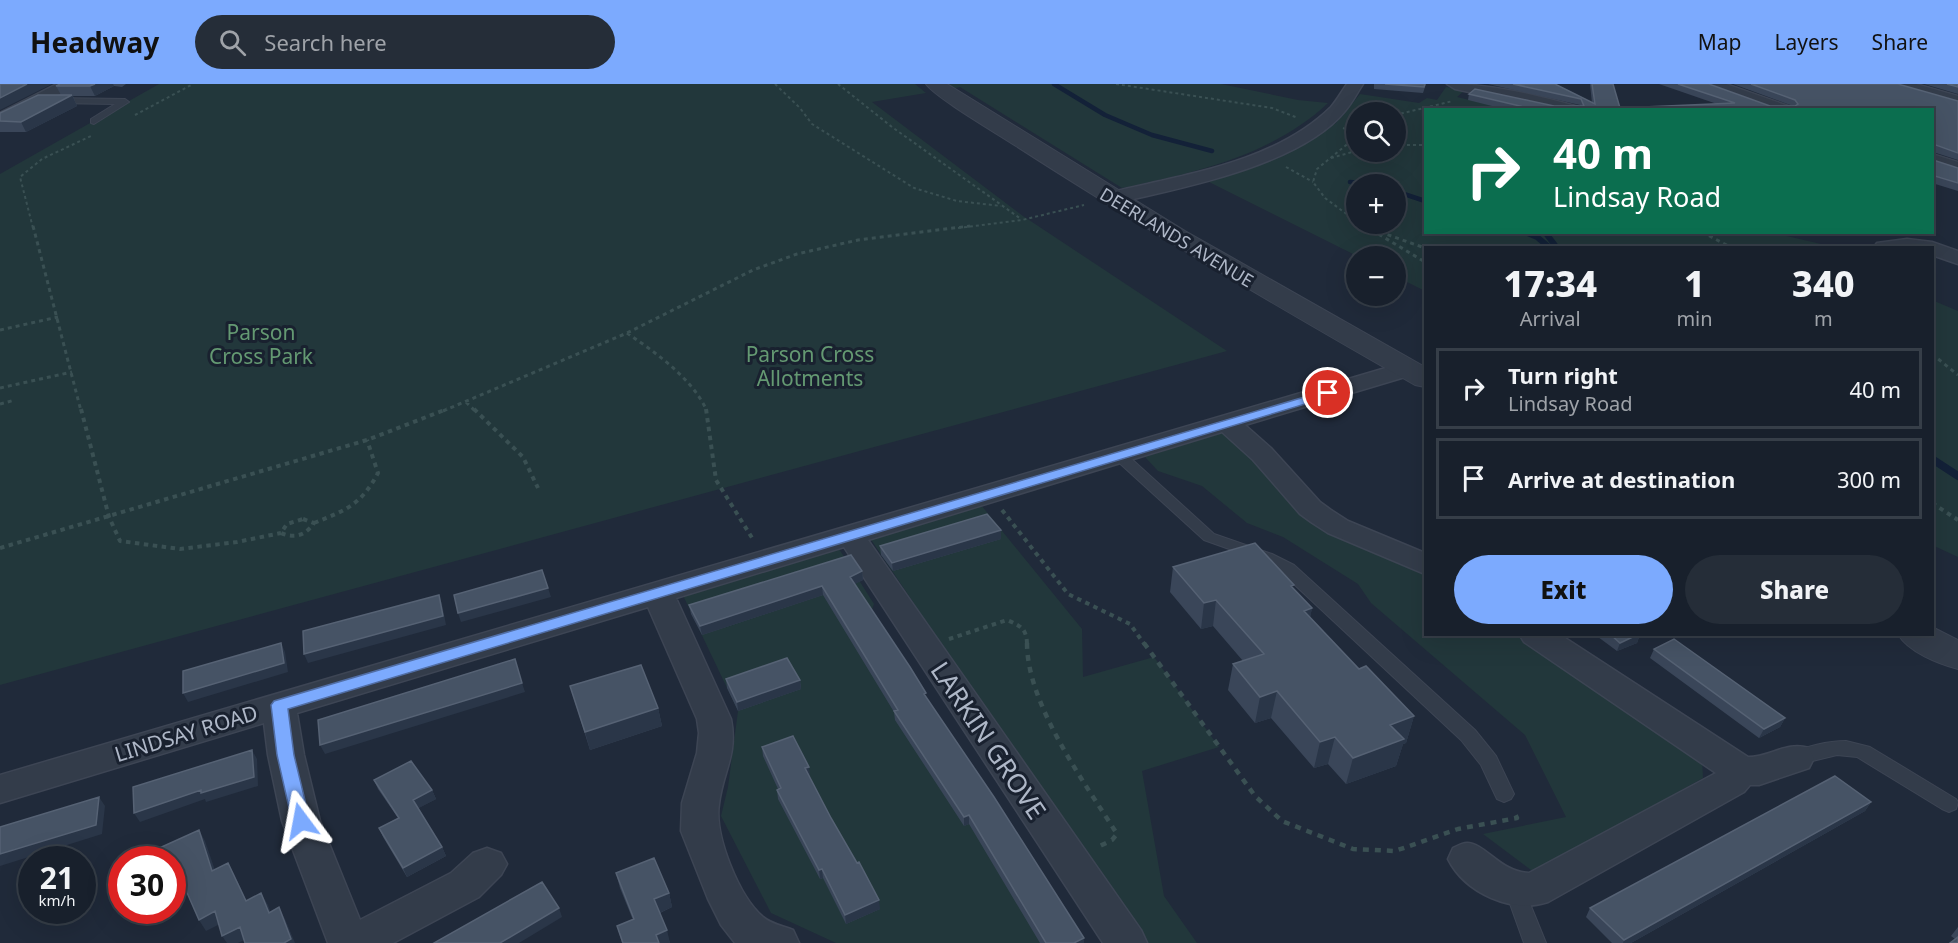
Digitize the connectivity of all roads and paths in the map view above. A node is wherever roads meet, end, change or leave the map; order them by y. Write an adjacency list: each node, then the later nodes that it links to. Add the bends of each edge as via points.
1 (69, 84): 13 (street)
2 (193, 84): 23 (path)
3 (775, 84): 36 (path, via 812,124 914,188 957,201)
4 (838, 84): 36 (path)
5 (935, 84): 35 (street, DEERLANDS AVENUE)
6 (1116, 84): 26 (path, via 1272,108)
7 (1355, 84): 26 (street)
8 (1455, 84): 11 (street)
9 (1711, 84): 21 (street)
10 (1899, 84): 14 (street)
11 (1477, 88): 15 (street); 16 (path, via 1454,101)
12 (1562, 89): 15 (street)
13 (38, 100): 24 (street); 25 (lane, via 125,102)
14 (1958, 101)
15 (1547, 102): 20 (street)
16 (1434, 106): 18 (path); 19 (path)
17 (1424, 108): 22 (path)
18 (1425, 108)
19 (1438, 108)
20 (1566, 108)
21 (1779, 108)
22 (1406, 112)
23 (129, 118)
24 (0, 119)
25 (94, 121)
26 (1322, 124): 35 (street, via 1288,145 1260,156 1180,182)
27 (99, 132): 49 (path, via 48,156 21,177)
28 (1406, 144): 30 (path)
29 (1346, 145): 32 (path)
30 (1424, 145)
31 (1346, 154): 32 (path)
32 (1327, 159): 37 (path, via 1317,169 1313,182 1325,198)
33 (1934, 160): 34 (street)
34 (1958, 168)
35 (1111, 198): 38 (path); 54 (street, DEERLANDS AVENUE)
36 (1002, 206): 38 (path)
37 (1346, 214)
38 (1022, 220): 51 (path, via 858,240 797,254 753,270)
39 (1377, 234): 48 (path)
40 (1387, 234): 45 (path)
41 (1706, 234): 42 (path)
42 (1728, 246)
43 (1896, 246): 44 (street)
44 (1915, 246)
45 (1424, 248)
46 (1934, 249): 47 (street)
47 (1958, 258)
48 (1424, 261)
49 (58, 317): 50 (path); 53 (path)
50 (0, 330)
51 (627, 333): 58 (path); 72 (path, via 700,395 709,415 716,480)
52 (1934, 356): 55 (path)
53 (72, 372): 56 (path); 66 (path)
54 (1416, 374): 60 (street, LINDSAY ROAD)
55 (1958, 375)
56 (0, 388)
57 (15, 400): 59 (path)
58 (466, 402): 61 (path); 63 (path, via 523,457)
59 (0, 404)
60 (1227, 423): 62 (street, LINDSAY ROAD); 73 (street, via 1262,454 1310,508 1338,527)
61 (367, 440): 66 (path); 68 (path, via 378,472 369,492 358,504)
62 (1120, 456): 64 (street, LINDSAY ROAD); 83 (lane, via 1209,537 1266,557 1316,592 1468,735 1489,761)
63 (538, 488)
64 (988, 493): 70 (street, LINDSAY ROAD); 83 (path, via 1068,594 1130,624 1255,796 1282,820 1353,849 1395,851 1458,829 1517,818)
65 (1934, 504): 67 (path)
66 (109, 517): 69 (path, via 120,541 180,549); 71 (path)
67 (1958, 520)
68 (314, 523): 69 (path, via 308,532 291,537); 69 (path, via 303,519 290,522)
69 (281, 533)
70 (851, 536): 72 (street, LINDSAY ROAD); 77 (street, LARKIN GROVE)
71 (0, 548)
72 (764, 562): 74 (street, LINDSAY ROAD)
73 (1424, 564)
74 (658, 593): 79 (street, LINDSAY ROAD); 91 (street, via 714,719 718,737 701,797 699,829 735,913 748,929)
75 (1538, 636): 81 (street)
76 (1920, 636): 78 (street)
77 (926, 647): 85 (street, LARKIN GROVE); 85 (path, via 1007,620 1021,626 1027,634 1027,650 1040,700 1077,771 1117,834 1112,840)
78 (1958, 656)
79 (279, 705): 82 (street, LINDSAY ROAD); 89 (street, via 301,821)
80 (1796, 758): 81 (street, via 1759,771); 84 (lane, via 1850,748)
81 (1741, 771): 88 (street, via 1731,782 1534,890)
82 (0, 789)
83 (1504, 794)
84 (1948, 804)
85 (1069, 859): 92 (street, LARKIN GROVE)
86 (1467, 859): 88 (street, via 1493,881)
87 (487, 864): 90 (street, via 465,885)
88 (1515, 890): 93 (lane)
89 (349, 943)
90 (354, 943)
91 (778, 943)
92 (1126, 943)
93 (1535, 943)

